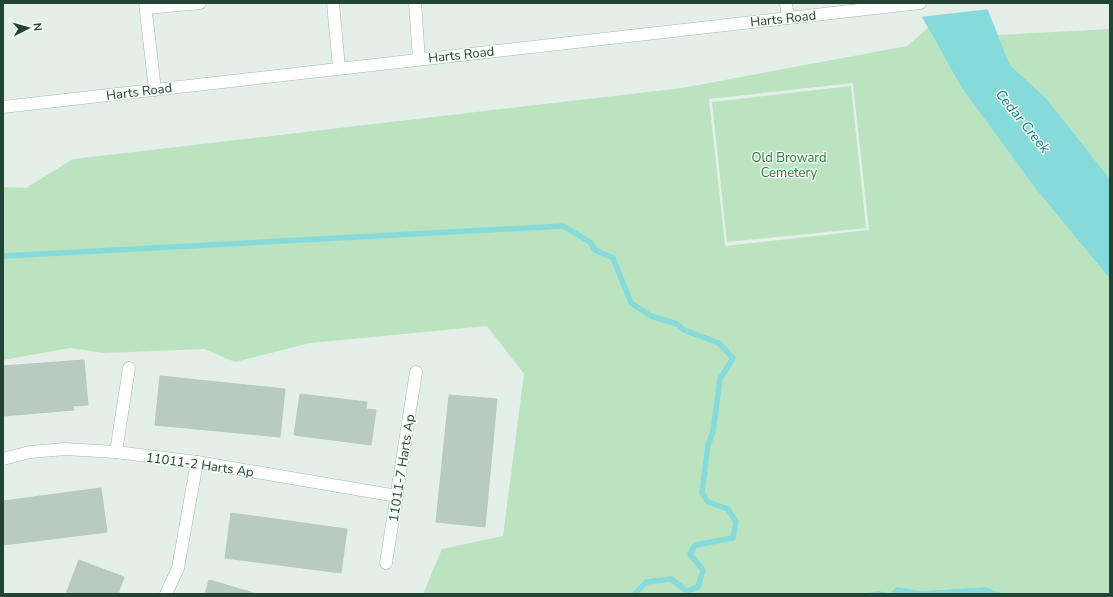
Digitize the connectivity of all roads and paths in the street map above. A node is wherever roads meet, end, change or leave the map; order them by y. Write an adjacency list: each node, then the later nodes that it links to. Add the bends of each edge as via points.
1 (200, 3): 6 (street)
2 (333, 3): 10 (street)
3 (415, 3): 9 (street)
4 (786, 3): 8 (street)
5 (920, 3): 7 (street, Harts Road)
6 (146, 6): 11 (street)
7 (819, 9): 8 (street, Harts Road)
8 (788, 18): 9 (street, Harts Road)
9 (419, 59): 10 (street, Harts Road)
10 (339, 68): 11 (street, Harts Road)
11 (155, 90): 12 (street, Harts Road)
12 (3, 107)
13 (129, 368): 15 (street)
14 (416, 372): 18 (street, 11011-7 Harts Ap)
15 (116, 452): 16 (street, 11011-2 Harts Ap, via 65,449 30,452); 17 (street, 11011-2 Harts Ap)
16 (3, 459)
17 (197, 462): 18 (street, 11011-2 Harts Ap); 20 (street, via 178,568)
18 (397, 496): 19 (street, 11011-7 Harts Ap)
19 (386, 563)
20 (166, 594)

